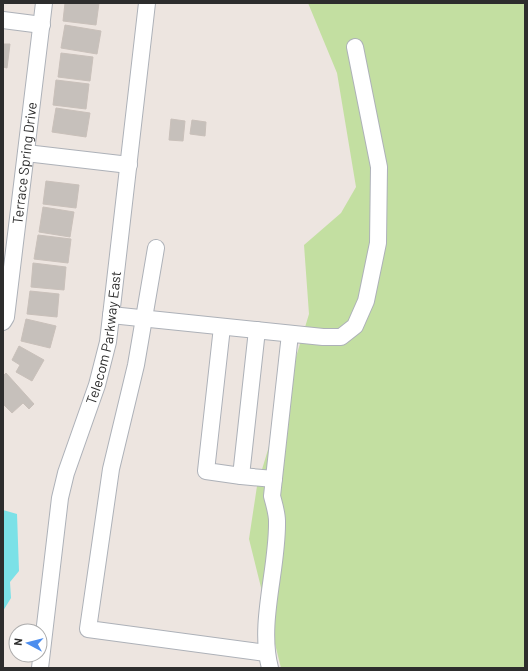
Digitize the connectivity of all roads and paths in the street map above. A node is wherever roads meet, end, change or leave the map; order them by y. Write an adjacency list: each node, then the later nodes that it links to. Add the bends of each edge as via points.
1 (44, 3): 4 (street, Terrace Spring Drive)
2 (147, 3): 7 (street, Telecom Parkway East)
3 (3, 20): 4 (street)
4 (42, 24): 6 (street, Terrace Spring Drive)
5 (356, 47): 14 (street, via 379,166 378,243 366,301 356,326 341,338)
6 (26, 153): 7 (street); 11 (street, Terrace Spring Drive, via 6,317)
7 (129, 165): 9 (street, Telecom Parkway East)
8 (156, 248): 10 (street)
9 (111, 315): 10 (street); 18 (street, Telecom Parkway East, via 108,342 97,385 66,473 60,498)
10 (145, 318): 12 (street); 17 (street, via 111,469 88,629)
11 (3, 322)
12 (222, 327): 13 (street); 15 (street, via 206,471)
13 (257, 330): 14 (street); 15 (street)
14 (290, 334): 16 (street)
15 (241, 476): 16 (street)
16 (274, 479): 17 (street, via 272,496 277,526 266,637)
17 (268, 660)
18 (40, 668)

